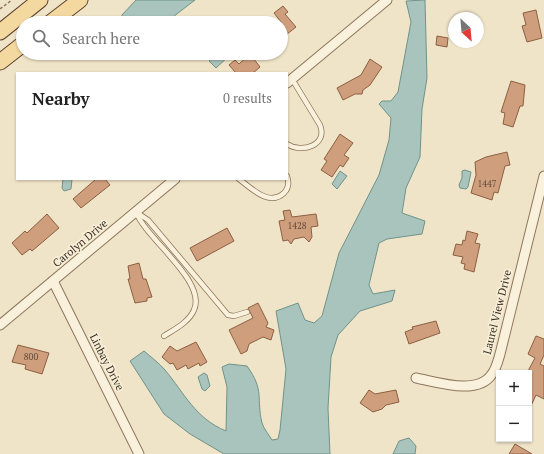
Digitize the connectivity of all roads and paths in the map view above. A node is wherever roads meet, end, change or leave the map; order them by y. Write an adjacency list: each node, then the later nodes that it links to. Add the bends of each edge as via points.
1 (12, 0): 5 (path)
2 (40, 0): 6 (main road)
3 (80, 0): 7 (main road)
4 (387, 0): 12 (street)
5 (0, 9)
6 (20, 16)
7 (59, 16)
8 (16, 19): 9 (main road)
9 (0, 32)
10 (16, 49): 11 (main road)
11 (0, 62)
12 (289, 81): 13 (lane, via 320,125 321,133 315,144 305,149)
13 (288, 145)
14 (544, 176): 23 (street, Laurel View Drive, via 500,354 492,375 486,381 473,386)
15 (174, 180): 18 (street, Carolyn Drive)
16 (240, 180): 17 (lane, via 264,197 277,198 287,190)
17 (288, 180)
18 (136, 212): 19 (street, Carolyn Drive); 20 (lane, via 148,220 228,315); 22 (lane, via 142,224 193,286 196,294 194,310 188,319)
19 (53, 281): 21 (street, Carolyn Drive); 24 (street, Linbay Drive)
20 (247, 312)
21 (0, 325)
22 (164, 336)
23 (416, 378)
24 (139, 454)

